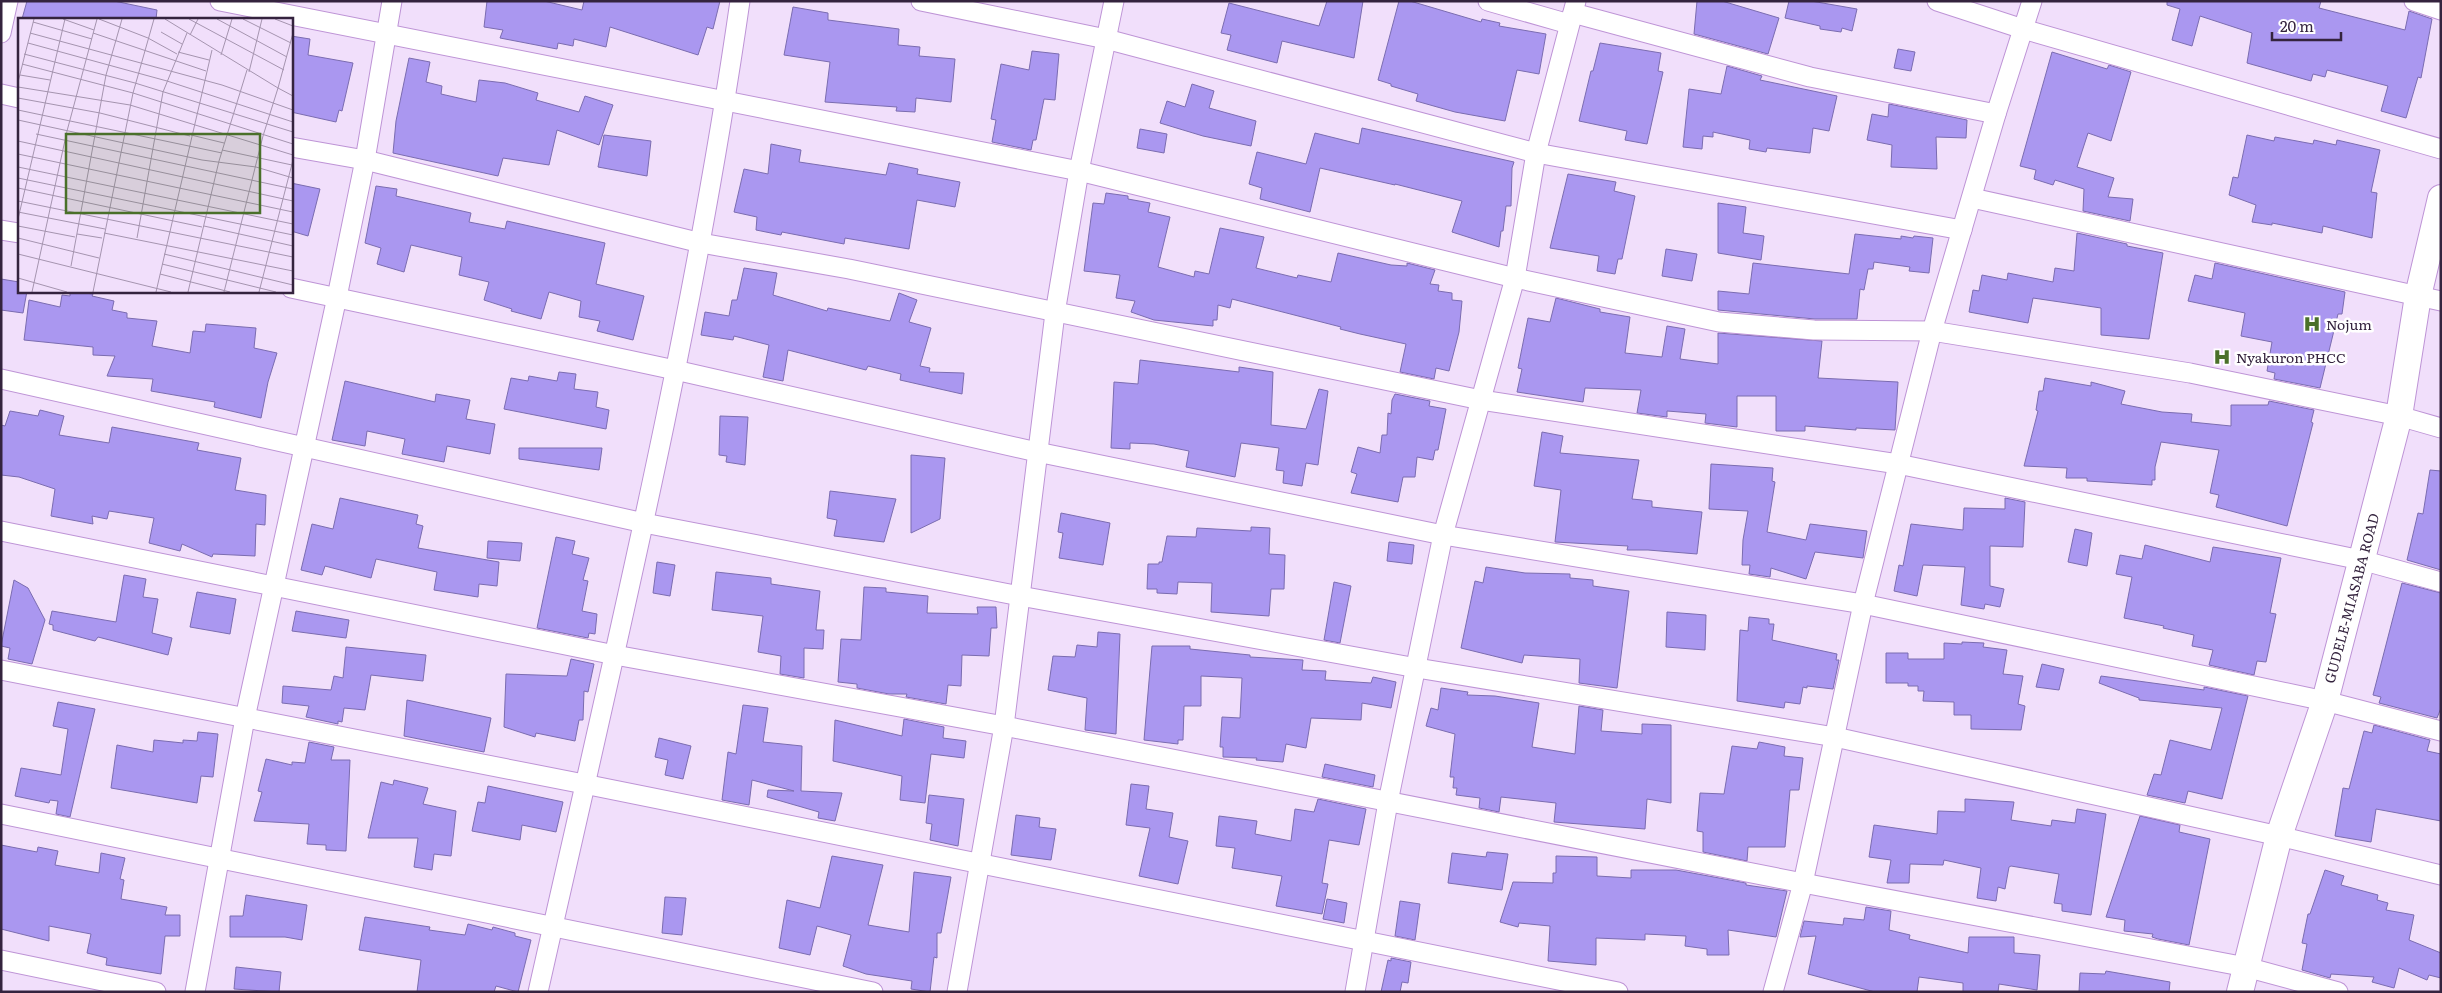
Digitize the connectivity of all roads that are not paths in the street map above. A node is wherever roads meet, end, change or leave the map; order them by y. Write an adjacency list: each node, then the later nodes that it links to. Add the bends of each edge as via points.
1 (8, 1): 14 (street)
2 (220, 1): 15 (street)
3 (392, 1): 15 (street)
4 (740, 1): 19 (street)
5 (922, 1): 16 (street)
6 (1114, 1): 16 (street)
7 (1488, 1): 12 (street)
8 (1937, 1): 13 (street)
9 (2032, 1): 13 (street)
10 (2414, 1): 11 (street)
11 (2441, 10)
12 (1572, 13): 20 (street, via 1810,77); 23 (street)
13 (2023, 29): 20 (street); 22 (street)
14 (1, 33)
15 (386, 36): 19 (street); 24 (street)
16 (1106, 39): 23 (street); 25 (street)
17 (1, 94): 18 (street)
18 (18, 98)
19 (725, 102): 25 (street); 31 (street)
20 (1996, 114): 26 (street)
21 (292, 147): 24 (street)
22 (2441, 149)
23 (1536, 153): 29 (street); 32 (street)
24 (365, 160): 31 (street); 34 (street)
25 (1079, 171): 32 (street); 36 (street)
26 (1972, 198): 29 (street); 35 (street)
27 (2441, 198): 35 (main road, GUDELE-MIASABA ROAD)
28 (1, 230): 30 (street)
29 (1962, 230): 37 (street)
30 (18, 233)
31 (701, 243): 36 (street, via 849,269); 38 (street)
32 (1515, 278): 37 (street, via 1719,322 1814,330); 40 (street)
33 (292, 288): 34 (street)
34 (337, 297): 38 (street); 43 (street)
35 (2429, 299): 41 (main road, GUDELE-MIASABA ROAD)
36 (1055, 312): 40 (street); 44 (street)
37 (1932, 331): 41 (street, via 2190,373); 45 (street)
38 (675, 370): 44 (street); 46 (street)
39 (1, 378): 43 (street)
40 (1481, 400): 45 (street); 48 (street)
41 (2400, 416): 42 (street); 49 (main road, GUDELE-MIASABA ROAD)
42 (2441, 428)
43 (303, 448): 46 (street); 51 (street)
44 (1037, 452): 48 (street); 52 (street)
45 (1898, 464): 49 (street); 53 (street)
46 (644, 522): 52 (street); 54 (street)
47 (1, 531): 51 (street)
48 (1443, 535): 53 (street); 55 (street)
49 (2361, 560): 50 (street); 57 (main road, GUDELE-MIASABA ROAD)
50 (2441, 582)
51 (274, 586): 54 (street); 58 (street)
52 (1020, 596): 55 (street); 59 (street)
53 (1863, 604): 57 (street); 61 (street)
54 (615, 654): 59 (street); 62 (street)
55 (1417, 668): 61 (street); 63 (street)
56 (1, 670): 58 (street)
57 (2325, 701): 60 (street); 65 (main road, GUDELE-MIASABA ROAD)
58 (245, 718): 62 (street); 66 (street)
59 (1004, 726): 63 (street); 67 (street)
60 (2441, 731)
61 (1835, 737): 65 (street); 69 (street)
62 (584, 784): 67 (street); 70 (street)
63 (1388, 802): 69 (street); 71 (street)
64 (1, 814): 66 (street)
65 (2279, 836): 68 (street); 73 (main road, GUDELE-MIASABA ROAD)
66 (220, 858): 70 (street); 75 (street)
67 (979, 864): 71 (street); 78 (street)
68 (2441, 875)
69 (1803, 883): 73 (street); 81 (street)
70 (552, 927): 76 (street); 77 (street)
71 (1365, 941): 79 (street); 80 (street)
72 (1, 960): 74 (street)
73 (2243, 980): 82 (street)
74 (156, 992)
75 (195, 992)
76 (538, 992)
77 (873, 992)
78 (957, 992)
79 (1355, 992)
80 (1618, 992)
81 (1774, 992)
82 (2338, 992)

